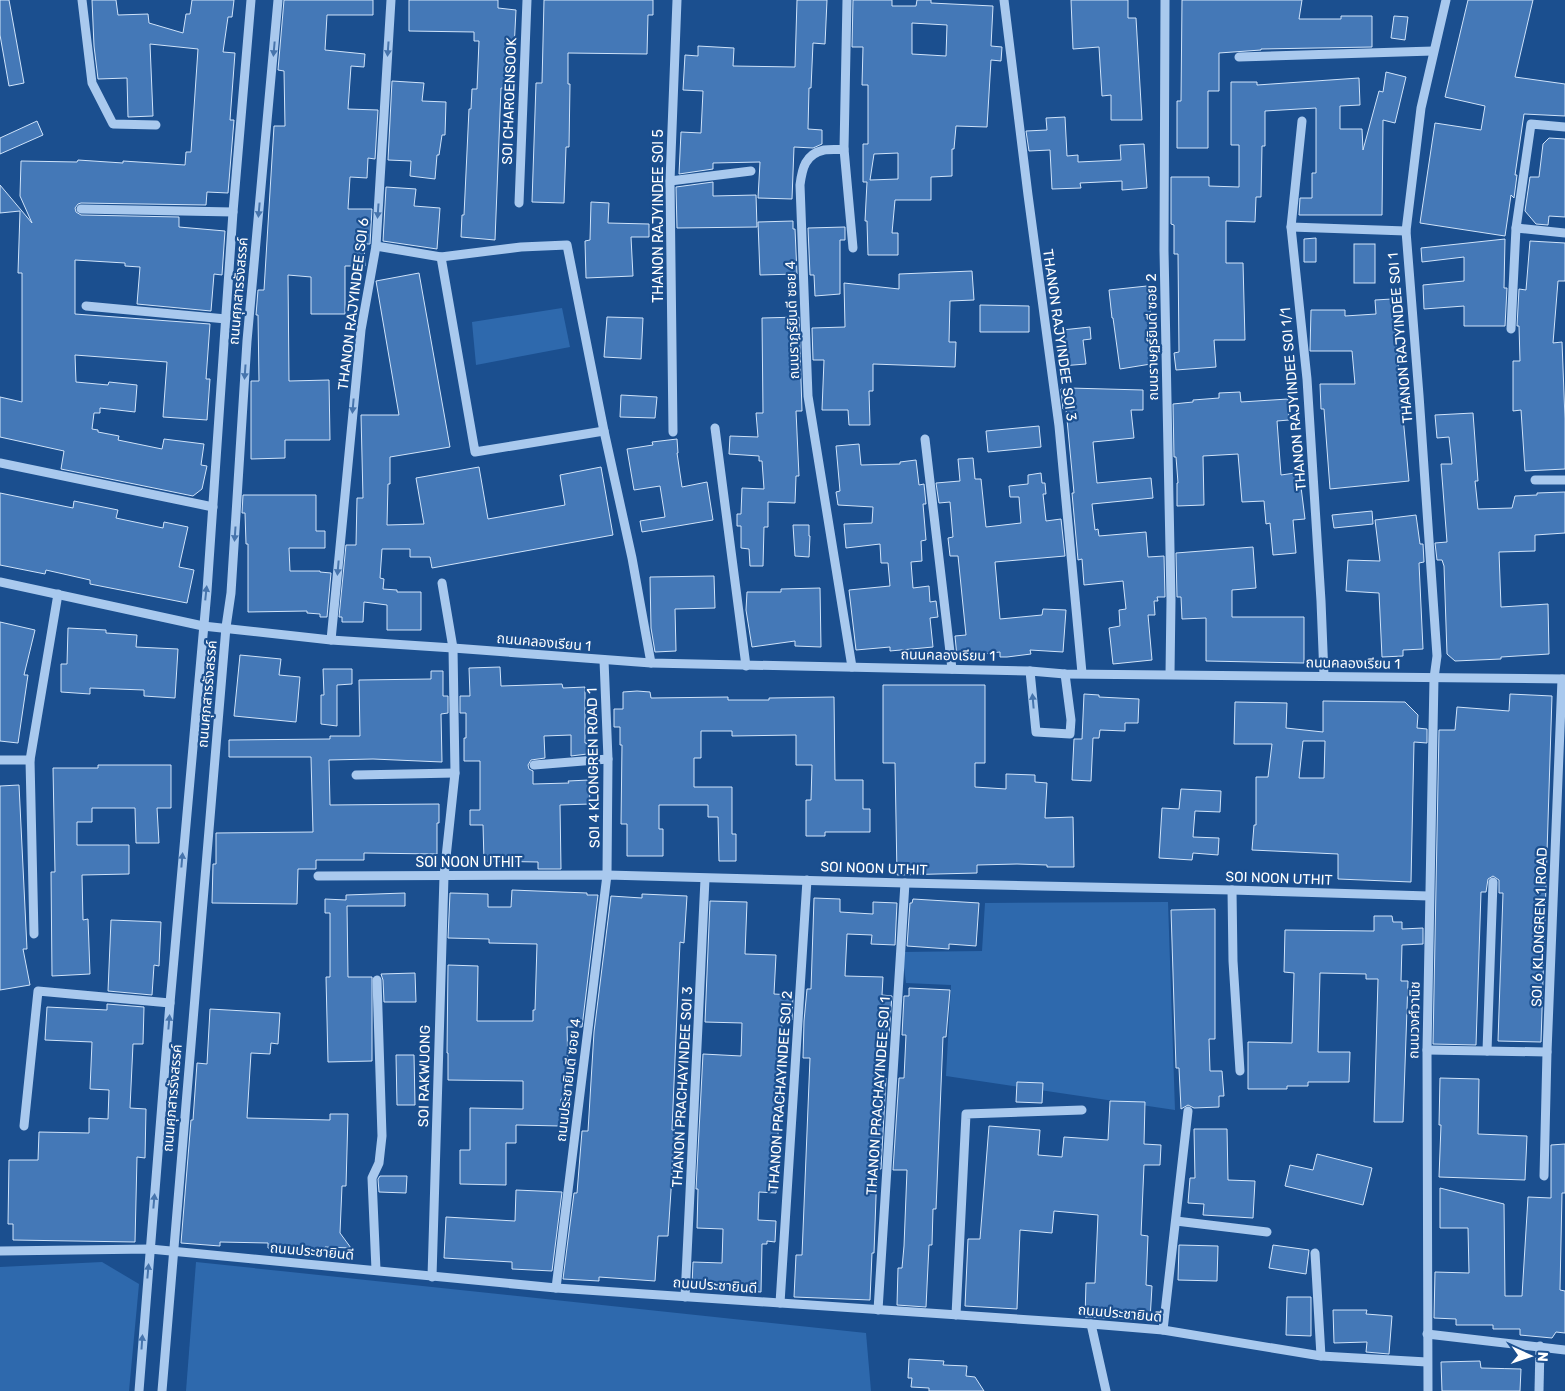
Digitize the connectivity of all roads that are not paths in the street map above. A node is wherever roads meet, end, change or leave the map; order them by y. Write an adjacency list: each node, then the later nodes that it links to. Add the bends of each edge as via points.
1 (82, 0): 14 (street, via 92,83 113,124)
2 (252, 0): 21 (street, ถนนศุภสารรังสรรค์)
3 (278, 0): 44 (street, ถนนศุภสารรังสรรค์, one-way to 44, via 247,340 231,593)
4 (391, 0): 26 (street, THANON RAJYINDEE SOI 6, one-way to 26)
5 (527, 0): 19 (street, SOI CHAROENSOOK)
6 (678, 0): 18 (street, THANON RAJYINDEE SOI 5)
7 (847, 0): 16 (street)
8 (1004, 0): 53 (street, THANON RAJYINDEE SOI 3, via 1059,426)
9 (1165, 0): 55 (street, ถนนราษฏร์ยินดี ซอย 2, via 1164,250)
10 (1446, 0): 11 (street, THANON RAJYINDEE SOI 1)
11 (1433, 51): 12 (street); 24 (street, THANON RAJYINDEE SOI 1, via 1421,108)
12 (1239, 58)
13 (1302, 121): 22 (street, THANON RAJYINDEE SOI 1/1)
14 (156, 125)
15 (1565, 127): 23 (street, via 1531,124)
16 (844, 149): 27 (street); 50 (street, ถนนราฎร์ยินดี ซอย 4, via 824,150 808,159 802,169 800,185 808,396)
17 (751, 171): 18 (street)
18 (670, 181): 34 (street, THANON RAJYINDEE SOI 5)
19 (519, 202)
20 (81, 209): 21 (street)
21 (233, 212): 30 (street, ถนนศุภสารรังสรรค์)
22 (1292, 227): 24 (street); 56 (street, THANON RAJYINDEE SOI 1/1, via 1306,379)
23 (1516, 228): 25 (street); 31 (street)
24 (1406, 231): 57 (street, THANON RAJYINDEE SOI 1, via 1437,656)
25 (1565, 233)
26 (376, 246): 28 (street); 45 (street, THANON RAJYINDEE SOI 6, one-way to 45, via 361,330)
27 (853, 248)
28 (441, 256): 33 (street, via 567,245); 33 (street, via 475,452)
29 (86, 306): 30 (street)
30 (226, 319): 39 (street, ถนนศุภสารรังสรรค์)
31 (1511, 329)
32 (715, 428): 49 (street)
33 (604, 431): 48 (street)
34 (673, 432)
35 (925, 439): 51 (street)
36 (0, 463): 39 (street)
37 (1536, 480): 38 (street)
38 (1565, 480)
39 (213, 507): 43 (street, ถนนศุภสารรังสรรค์, one-way to 39)
40 (0, 582): 42 (street, ถนนคลองเรียน 1)
41 (442, 583): 46 (street, SOI RAKWUONG)
42 (58, 594): 43 (street, ถนนคลองเรียน 1); 61 (street)
43 (202, 626): 44 (street, ถนนคลองเรียน 1); 76 (street, ถนนศุภสารรังสรรค์, one-way to 43)
44 (226, 627): 45 (street, ถนนคลองเรียน 1); 89 (street, ถนนศุภสารรังสรรค์)
45 (331, 640): 46 (street, ถนนคลองเรียน 1)
46 (453, 648): 47 (street, ถนนคลองเรียน 1); 63 (street, SOI RAKWUONG)
47 (604, 660): 48 (street, ถนนคลองเรียน 1); 59 (street, SOI 4 KLONGREN ROAD 1)
48 (651, 663): 49 (street, ถนนคลองเรียน 1)
49 (746, 666): 50 (street, ถนนคลองเรียน 1)
50 (852, 667): 51 (street, ถนนคลองเรียน 1)
51 (952, 669): 52 (street, ถนนคลองเรียน 1)
52 (1030, 671): 54 (street, ถนนคลองเรียน 1); 54 (street, one-way to 52, via 1070,734 1036,732)
53 (1082, 673): 54 (street, ถนนคลองเรียน 1); 55 (street, ถนนคลองเรียน 1)
54 (1065, 674)
55 (1170, 674): 56 (street, ถนนคลองเรียน 1)
56 (1324, 676): 57 (street, ถนนคลองเรียน 1)
57 (1434, 678): 58 (street, ถนนคลองเรียน 1); 73 (street, ถนนวงศ์วานิช)
58 (1564, 679): 79 (street, SOI 6 KLONGREN 1 ROAD)
59 (608, 759): 62 (street); 65 (street, SOI 4 KLONGREN ROAD 1)
60 (0, 760): 61 (street)
61 (30, 760): 74 (street)
62 (534, 765)
63 (455, 773): 64 (street); 67 (street, SOI RAKWUONG)
64 (356, 775)
65 (607, 875): 67 (street, SOI NOON UTHIT); 68 (street, SOI NOON UTHIT); 93 (street, ถนนประชายินดี ซอย 4)
66 (318, 876): 67 (street, SOI NOON UTHIT)
67 (444, 876): 92 (street, SOI RAKWUONG)
68 (705, 879): 69 (street, SOI NOON UTHIT); 94 (street, THANON PRACHAYINDEE SOI 3)
69 (807, 880): 71 (street, SOI NOON UTHIT); 95 (street, THANON PRACHAYINDEE SOI 2)
70 (1493, 882): 78 (street)
71 (905, 884): 72 (street, SOI NOON UTHIT); 96 (street, THANON PRACHAYINDEE SOI 1)
72 (1232, 890): 73 (street, SOI NOON UTHIT); 80 (street)
73 (1429, 896): 77 (street, ถนนวงศ์วานิช)
74 (34, 934)
75 (376, 980): 91 (street, via 382,1136 380,1162 372,1178)
76 (170, 1003): 83 (street, via 38,991); 87 (street, ถนนศุภสารรังสรรค์, one-way to 76)
77 (1427, 1050): 78 (street); 100 (street, ถนนวงศ์วานิช)
78 (1487, 1050): 79 (street)
79 (1547, 1052): 84 (street, SOI 6 KLONGREN 1 ROAD)
80 (1240, 1071)
81 (1082, 1110): 97 (street, via 966,1114)
82 (1188, 1111): 85 (street)
83 (24, 1126)
84 (1544, 1176)
85 (1176, 1221): 86 (street); 99 (street)
86 (1267, 1232)
87 (150, 1250): 88 (street, ถนนประชายินดี); 89 (street, ถนนประชายินดี); 105 (street, ถนนศุภสารรังสรรค์, one-way to 87)
88 (0, 1251)
89 (173, 1252): 91 (street, ถนนประชายินดี); 106 (street, ถนนศุภสารรังสรรค์)
90 (1315, 1253): 103 (street)
91 (376, 1270): 92 (street, ถนนประชายินดี)
92 (432, 1277): 93 (street, ถนนประชายินดี)
93 (556, 1288): 94 (street, ถนนประชายินดี)
94 (685, 1297): 95 (street, ถนนประชายินดี)
95 (780, 1303): 96 (street, ถนนประชายินดี)
96 (878, 1310): 97 (street, ถนนประชายินดี)
97 (956, 1315): 98 (street, ถนนประชายินดี)
98 (1091, 1324): 99 (street, ถนนประชายินดี); 107 (street)
99 (1163, 1330): 103 (street, ถนนประชายินดี)
100 (1427, 1334): 101 (street); 104 (street, ถนนวงศ์วานิช)
101 (1540, 1346): 102 (street); 109 (street)
102 (1565, 1350)
103 (1321, 1356): 104 (street, ถนนประชายินดี)
104 (1428, 1362): 108 (street, ถนนวงศ์วานิช)
105 (139, 1391)
106 (162, 1391)
107 (1106, 1391)
108 (1428, 1391)
109 (1540, 1391)

